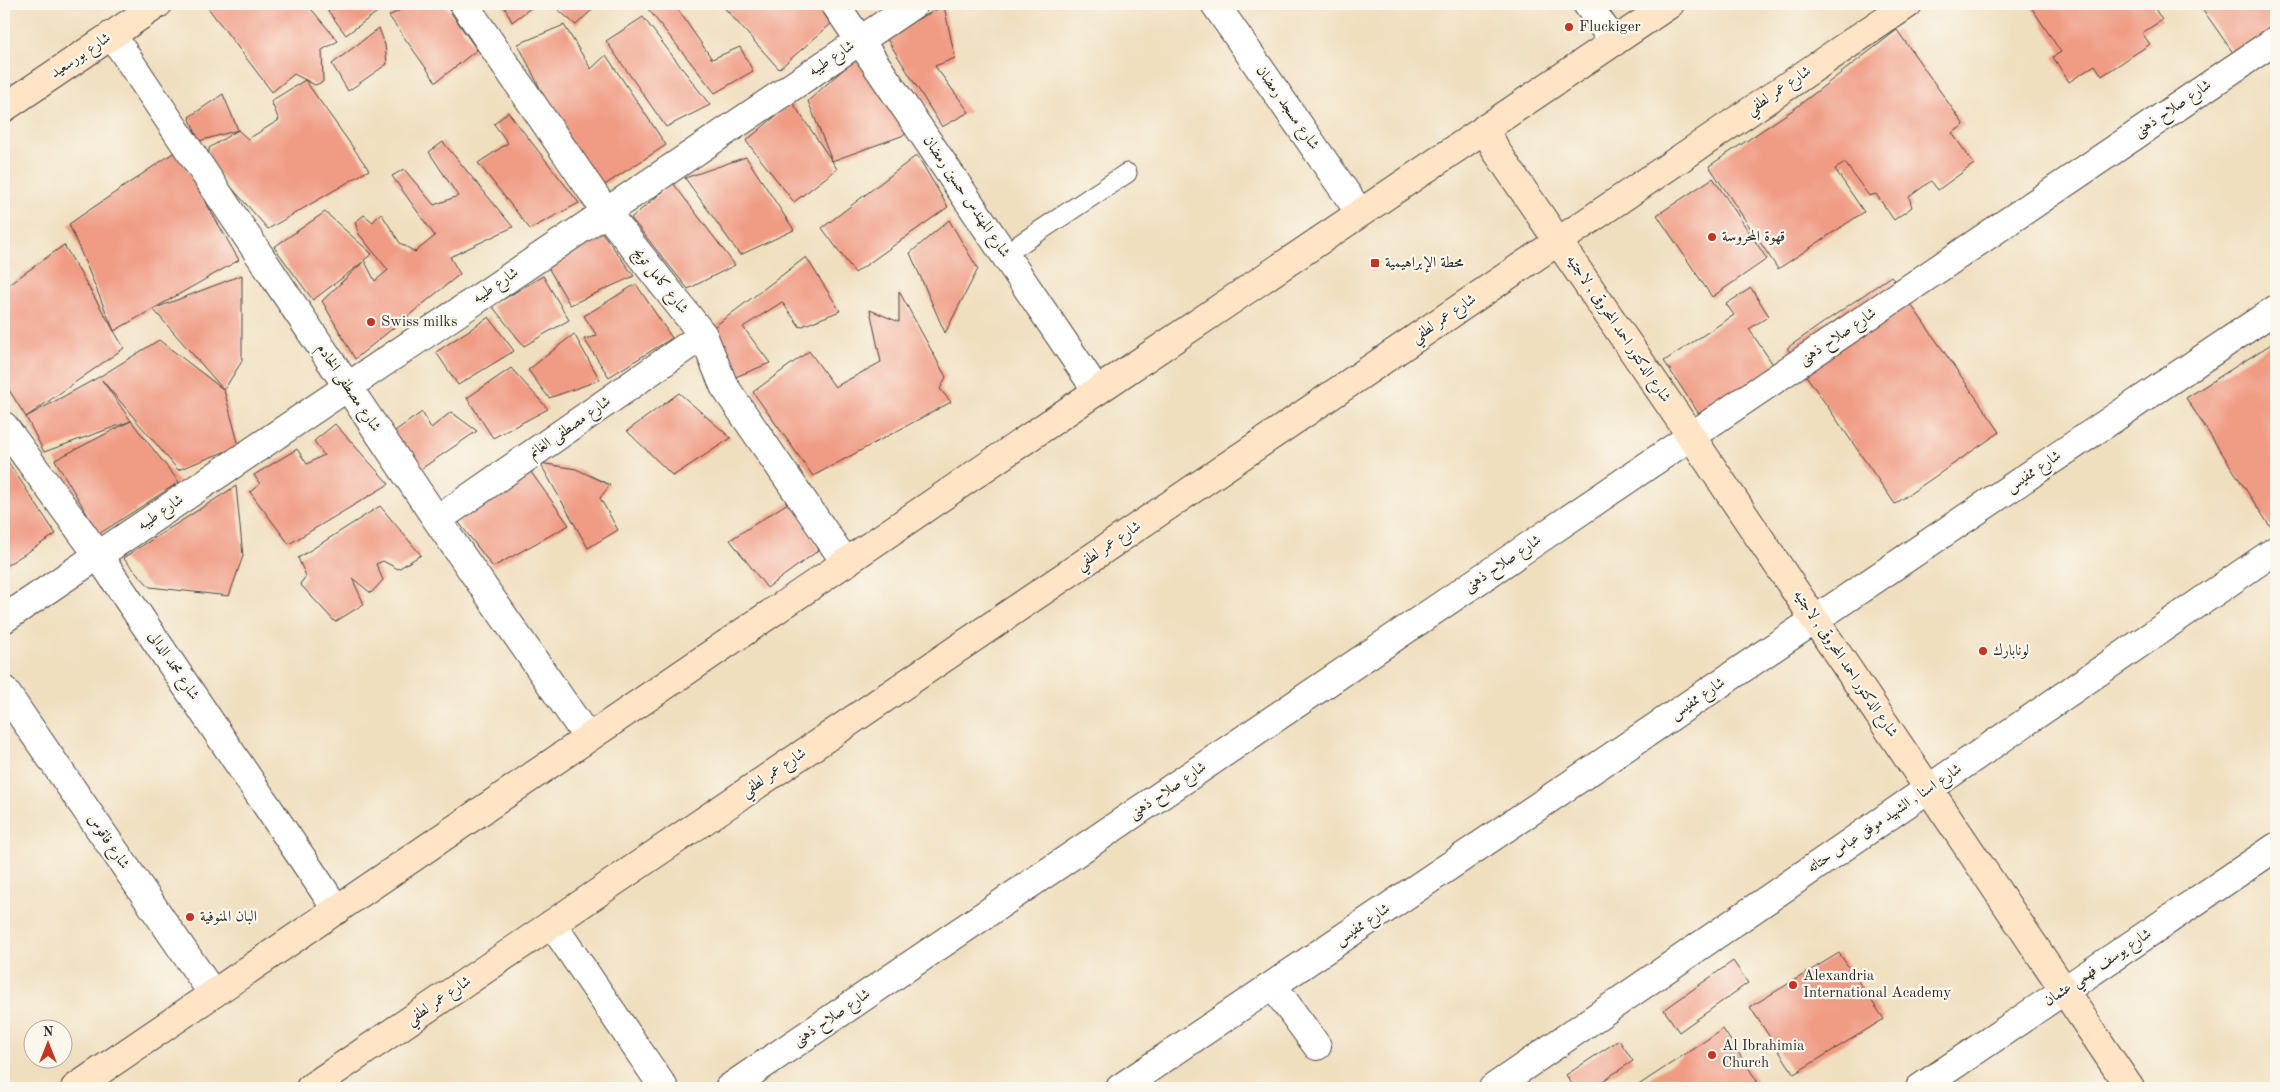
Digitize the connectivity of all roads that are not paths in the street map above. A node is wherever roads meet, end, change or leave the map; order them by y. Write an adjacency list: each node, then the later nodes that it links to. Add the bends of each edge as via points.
1 (464, 4): 16 (street, شارع كامل تويج)
2 (835, 4): 11 (street, شارع المهندس حسين رمضان)
3 (914, 4): 11 (street, شارع طيبه)
4 (1215, 4): 17 (street, شارع مسجد رمضان)
5 (1587, 4): 12 (street)
6 (1670, 4): 12 (street)
7 (1908, 4): 18 (street, شارع عمر لطفي)
8 (150, 6): 9 (street, شارع بورسعيد)
9 (112, 35): 13 (street, شارع بورسعيد); 22 (street, شارع مصطفى الخادم)
10 (2276, 40): 25 (street, شارع صلاح ذهنى)
11 (860, 41): 16 (street, شارع طيبه); 19 (street, شارع المهندس حسين رمضان)
12 (1614, 42): 14 (street)
13 (4, 108)
14 (1485, 128): 17 (street); 18 (street, شارع الدكتور احمد المحروقى , لاجتيه, via 1497,152)
15 (1127, 173): 19 (lane)
16 (606, 212): 21 (street, شارع كامل تويج); 22 (street, شارع طيبه)
17 (1360, 213): 23 (street)
18 (1559, 241): 25 (street, شارع الدكتور احمد المحروقى , لاجتيه); 37 (street, شارع عمر لطفي)
19 (1005, 254): 23 (street, شارع المهندس حسين رمضان)
20 (2276, 309): 31 (street, شارع ممفيس)
21 (704, 335): 26 (street, شارع مصطفى الغانم); 29 (street, شارع كامل تويج, via 724,386)
22 (347, 387): 26 (street, شارع مصطفى الخادم); 28 (street, شارع طيبه)
23 (1097, 391): 29 (street)
24 (4, 426): 28 (street, شارع محمد الدالى)
25 (1691, 436): 31 (street, شارع الدكتور احمد المحروقى , لاجتيه); 45 (street, شارع صلاح ذهنى)
26 (436, 520): 33 (street, شارع مصطفى الخادم)
27 (2276, 550): 34 (street, شارع اسنا , الشهيد موفق عباس حتاته)
28 (98, 555): 30 (street, شارع طيبه); 36 (street, شارع محمد الدالى)
29 (846, 562): 33 (street)
30 (4, 619)
31 (1815, 620): 34 (street, شارع الدكتور احمد المحروقى , لاجتيه); 38 (street, شارع ممفيس)
32 (4, 690): 40 (street, شارع فاقوس)
33 (588, 738): 36 (street)
34 (1928, 789): 39 (street, شارع الدكتور احمد المحروقى , لاجتيه); 47 (street, شارع اسنا , الشهيد موفق عباس حتاته)
35 (2276, 847): 39 (street, شارع يوسف فهمي عثمان)
36 (337, 910): 40 (street)
37 (552, 924): 43 (street, شارع عمر لطفي); 44 (street)
38 (1272, 986): 41 (street); 46 (street, شارع ممفيس)
39 (2064, 991): 48 (street, شارع يوسف فهمي عثمان); 49 (street, شارع الدكتور احمد المحروقى , لاجتيه)
40 (213, 994): 42 (street)
41 (1317, 1046)
42 (75, 1088)
43 (310, 1088)
44 (664, 1088)
45 (729, 1088)
46 (1120, 1088)
47 (1493, 1088)
48 (1920, 1088)
49 (2130, 1088)

